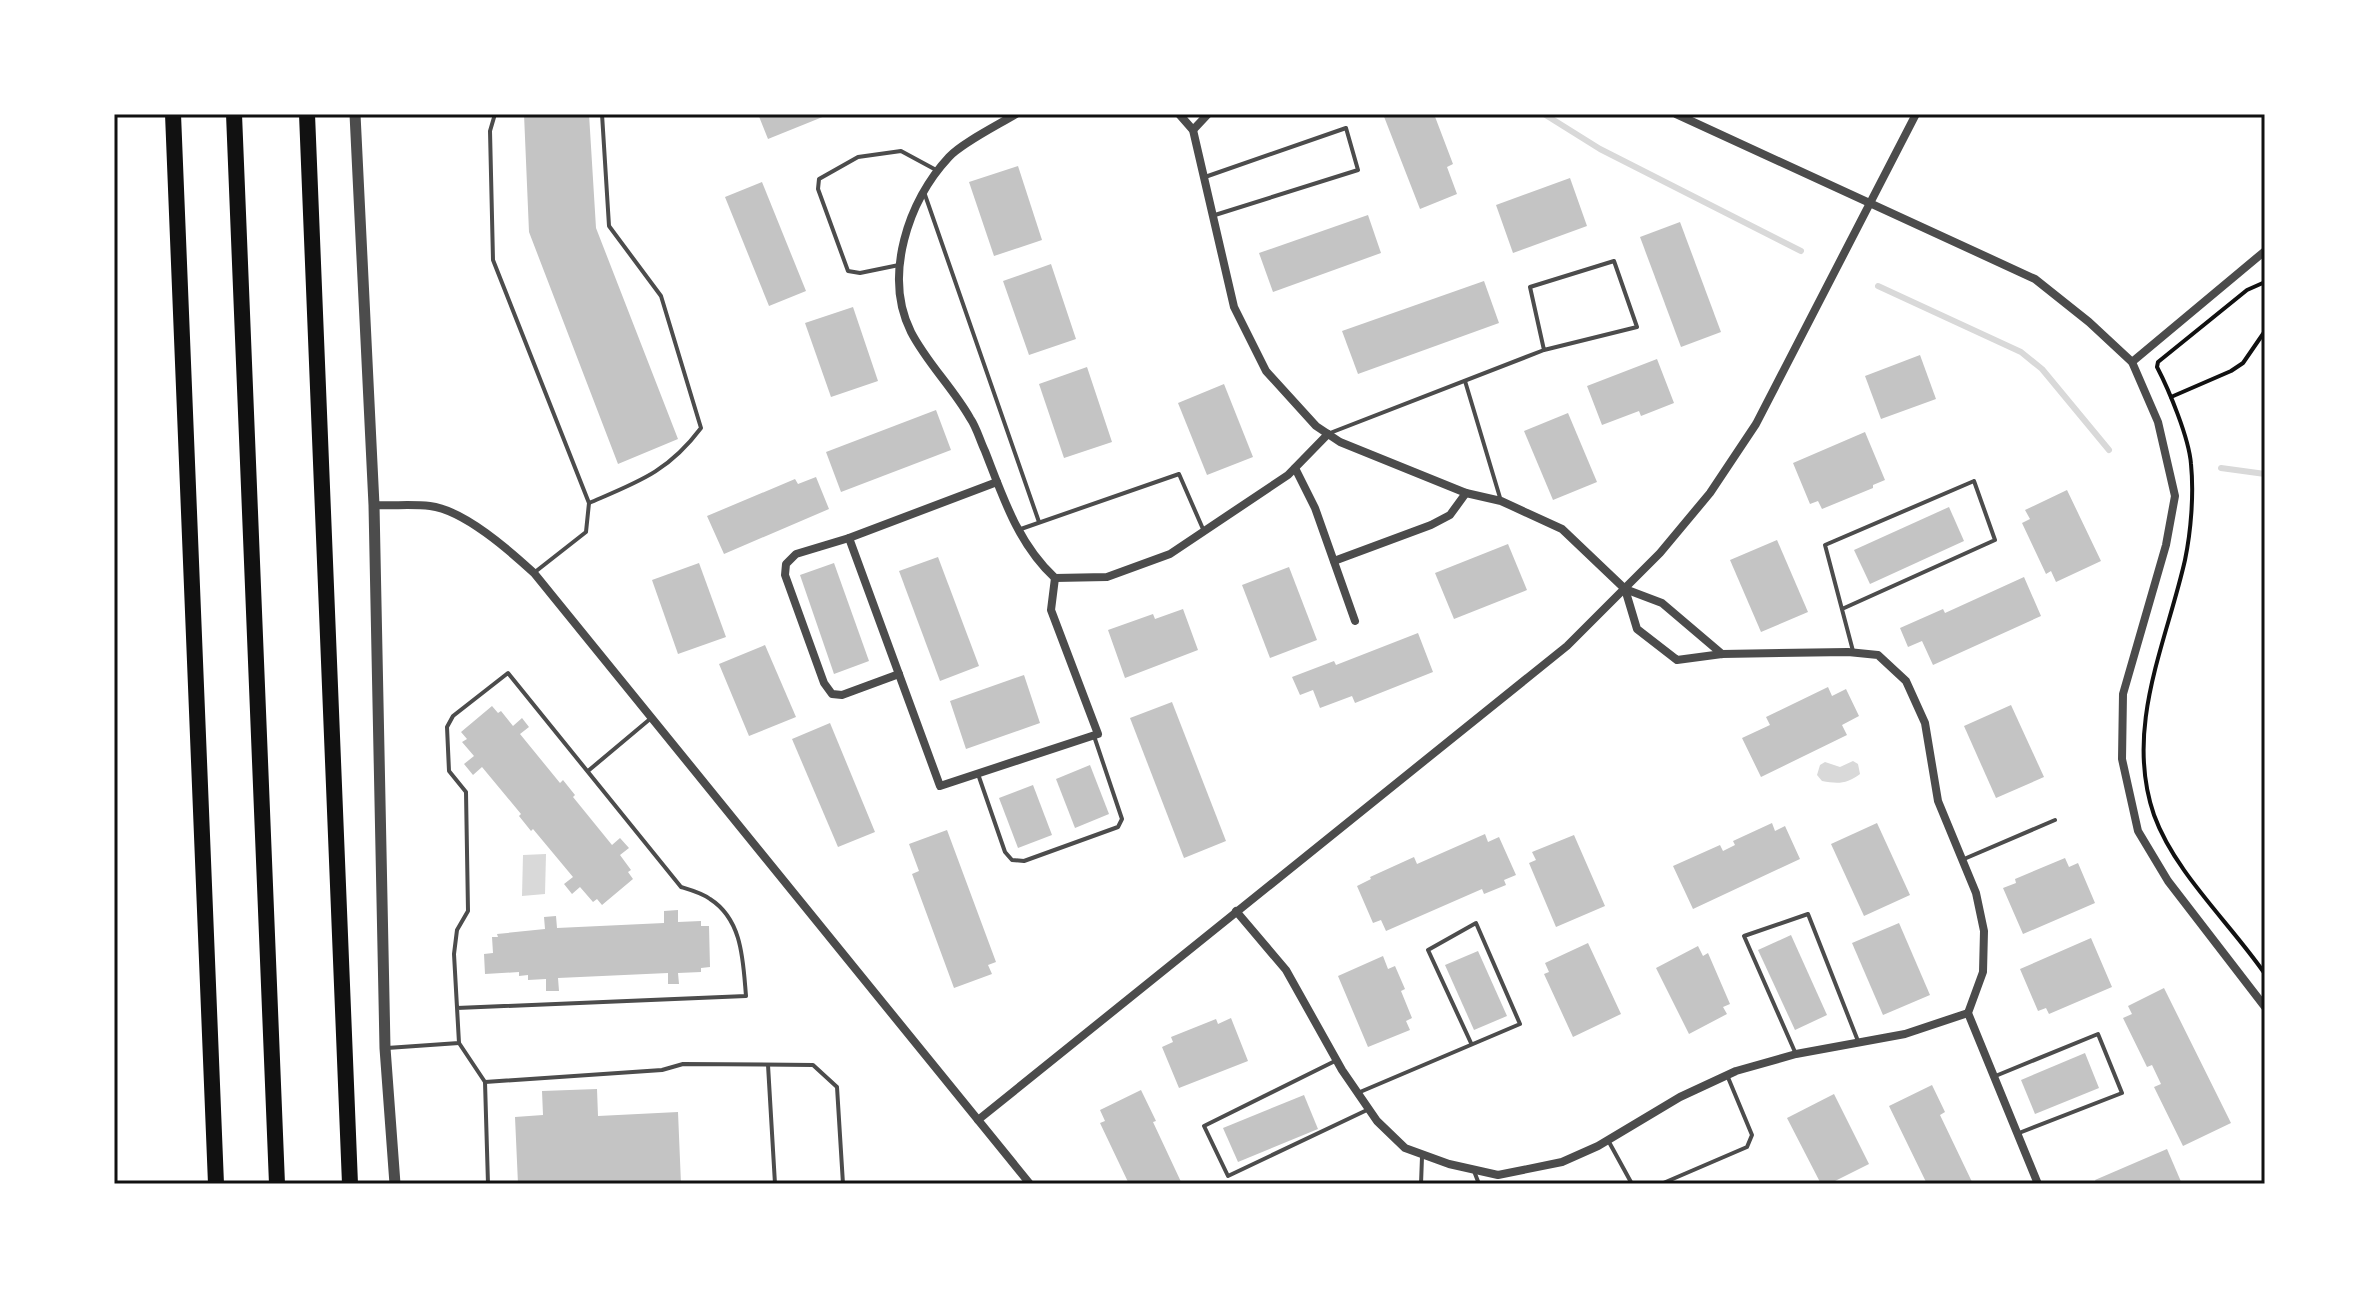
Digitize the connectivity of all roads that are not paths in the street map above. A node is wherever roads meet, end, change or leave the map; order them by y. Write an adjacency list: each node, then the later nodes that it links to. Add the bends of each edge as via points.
1 (173, 114): 70 (highway)
2 (234, 114): 71 (highway)
3 (307, 114): 72 (highway)
4 (355, 114): 29 (street)
5 (495, 114): 28 (lane, via 490,131 493,260)
6 (602, 114): 28 (lane, via 609,226 661,296 701,428 684,450 648,478)
7 (1016, 114): 13 (street, via 950,155)
8 (1179, 114): 12 (street)
9 (1208, 114): 12 (street)
10 (1676, 114): 16 (street)
11 (1916, 114): 16 (street)
12 (1193, 130): 14 (street)
13 (939, 171): 15 (street); 19 (lane, via 901,151 858,157 819,179 848,271)
14 (1205, 177): 17 (street); 17 (lane, via 1346,128 1358,170)
15 (924, 192): 19 (street); 30 (lane)
16 (1869, 203): 21 (street, via 2035,279); 37 (street, via 1756,424 1710,493)
17 (1213, 215): 23 (street, via 1234,307 1266,371)
18 (2265, 251): 21 (street)
19 (901, 264): 25 (street, via 899,287 910,331 971,418)
20 (1544, 350): 20 (lane, via 1530,287 1614,261 1637,327); 22 (lane)
21 (2132, 362): 50 (street, via 2158,422 2175,496 2123,694 2122,759 2138,831 2168,881)
22 (1465, 381): 23 (lane); 27 (lane)
23 (1328, 434): 24 (street); 26 (street)
24 (1295, 468): 32 (street); 34 (street)
25 (997, 482): 31 (street); 33 (street)
26 (1466, 493): 27 (street); 34 (street, via 1450,515 1431,525)
27 (1501, 501): 37 (street, via 1562,529)
28 (589, 503): 35 (lane, via 586,532)
29 (374, 505): 35 (street, via 433,506 475,525); 56 (street)
30 (1039, 522): 31 (lane); 32 (lane, via 1179,474)
31 (1018, 530): 36 (street, via 1036,560)
32 (1204, 532): 36 (street, via 1170,554 1107,577)
33 (849, 538): 42 (street); 42 (street, via 796,554 786,564 785,575 824,683 832,694 842,695)
34 (1334, 561): 39 (street)
35 (534, 573): 43 (street)
36 (1055, 578): 44 (street, via 1051,610 1098,734)
37 (1625, 589): 41 (street, via 1662,603); 41 (street, via 1637,629 1677,660); 49 (street, via 1567,646)
38 (1842, 609): 38 (lane, via 1825,545 1974,481 1995,540); 40 (lane)
39 (1355, 621)
40 (1853, 653): 41 (street); 48 (street, via 1878,655 1906,681 1925,723 1938,801)
41 (1722, 654)
42 (899, 674): 46 (street, via 940,786)
43 (651, 718): 45 (lane); 65 (street)
44 (1094, 736): 46 (street); 46 (lane, via 1122,819 1118,827 1024,861 1012,860 1005,852)
45 (588, 771): 51 (lane, via 508,673 453,716 447,727 449,771 466,792 468,911 457,930 454,954); 51 (lane, via 681,887 722,908 742,946 746,996)
46 (978, 774)
47 (2055, 820): 48 (lane)
48 (1962, 860): 52 (street, via 1984,931 1983,972)
49 (1236, 911): 58 (street, via 1286,970); 65 (street)
50 (2265, 1007)
51 (457, 1008): 53 (lane)
52 (1968, 1013): 55 (street); 61 (street)
53 (459, 1043): 56 (lane); 62 (lane)
54 (1471, 1043): 54 (lane, via 1520,1024 1476,923 1428,950); 63 (lane)
55 (1859, 1043): 57 (street); 57 (lane, via 1808,914 1744,936)
56 (385, 1048): 73 (street)
57 (1796, 1054): 60 (street)
58 (1337, 1060): 63 (street); 64 (lane, via 1204,1126 1228,1176)
59 (768, 1065): 62 (lane, via 683,1064 662,1070); 75 (lane); 76 (lane, via 813,1065 837,1087)
60 (1727, 1075): 67 (street); 81 (lane, via 1751,1141)
61 (1993, 1077): 66 (street); 66 (lane, via 2098,1034 2122,1093)
62 (485, 1082): 74 (lane)
63 (1360, 1092): 64 (street)
64 (1368, 1110): 68 (street, via 1405,1148)
65 (978, 1120): 77 (street)
66 (2017, 1134): 82 (street)
67 (1608, 1140): 69 (street, via 1562,1162 1498,1175); 80 (lane)
68 (1423, 1154): 69 (street); 78 (lane)
69 (1474, 1170): 79 (lane)
70 (216, 1184)
71 (277, 1184)
72 (350, 1184)
73 (395, 1184)
74 (488, 1184)
75 (775, 1184)
76 (843, 1184)
77 (1030, 1184)
78 (1421, 1184)
79 (1479, 1184)
80 (1632, 1184)
81 (1661, 1184)
82 (2038, 1184)

